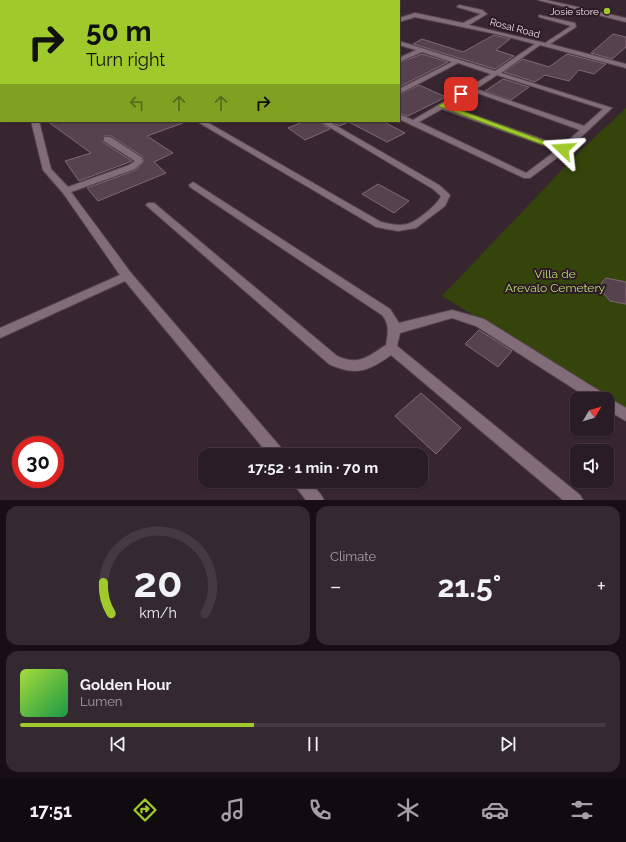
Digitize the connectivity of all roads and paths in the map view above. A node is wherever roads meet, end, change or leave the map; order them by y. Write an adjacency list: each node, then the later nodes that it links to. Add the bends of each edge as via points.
1 (540, 0): 5 (street)
2 (459, 6): 6 (street, via 484,14)
3 (541, 16): 9 (street, via 574,26)
4 (400, 20): 6 (street, Rosal Road, via 418,15)
5 (626, 20)
6 (464, 25): 8 (street, Rosal Road)
7 (400, 43): 10 (street)
8 (538, 44): 9 (street, Rosal Road); 14 (street)
9 (545, 46): 13 (street, Rosal Road)
10 (421, 50): 11 (street); 12 (street)
11 (400, 60)
12 (458, 61): 14 (street); 16 (street)
13 (626, 66)
14 (496, 73): 15 (street); 23 (street, via 608,108)
15 (471, 89): 17 (street); 23 (street)
16 (400, 91)
17 (441, 106): 22 (street); 25 (street)
18 (400, 116): 22 (street)
19 (35, 122): 27 (street, via 47,170)
20 (202, 122): 21 (street, via 379,224 398,228 413,226 442,204 446,195 436,187)
21 (325, 122)
22 (414, 122): 25 (street, via 527,176)
23 (585, 129): 25 (street)
24 (107, 139): 27 (street, via 139,162 132,167)
25 (563, 149)
26 (193, 185): 30 (street, via 386,312 392,318)
27 (66, 191): 29 (street)
28 (151, 205): 32 (street, via 333,360 341,364 358,366 369,364)
29 (127, 276): 31 (street); 36 (street)
30 (395, 329): 32 (street); 33 (street, via 452,314 467,317 480,322)
31 (0, 333)
32 (391, 348): 39 (street)
33 (590, 392)
34 (614, 407): 35 (street)
35 (626, 415)
36 (272, 448)
37 (306, 488): 38 (street)
38 (316, 500)
39 (575, 500)

